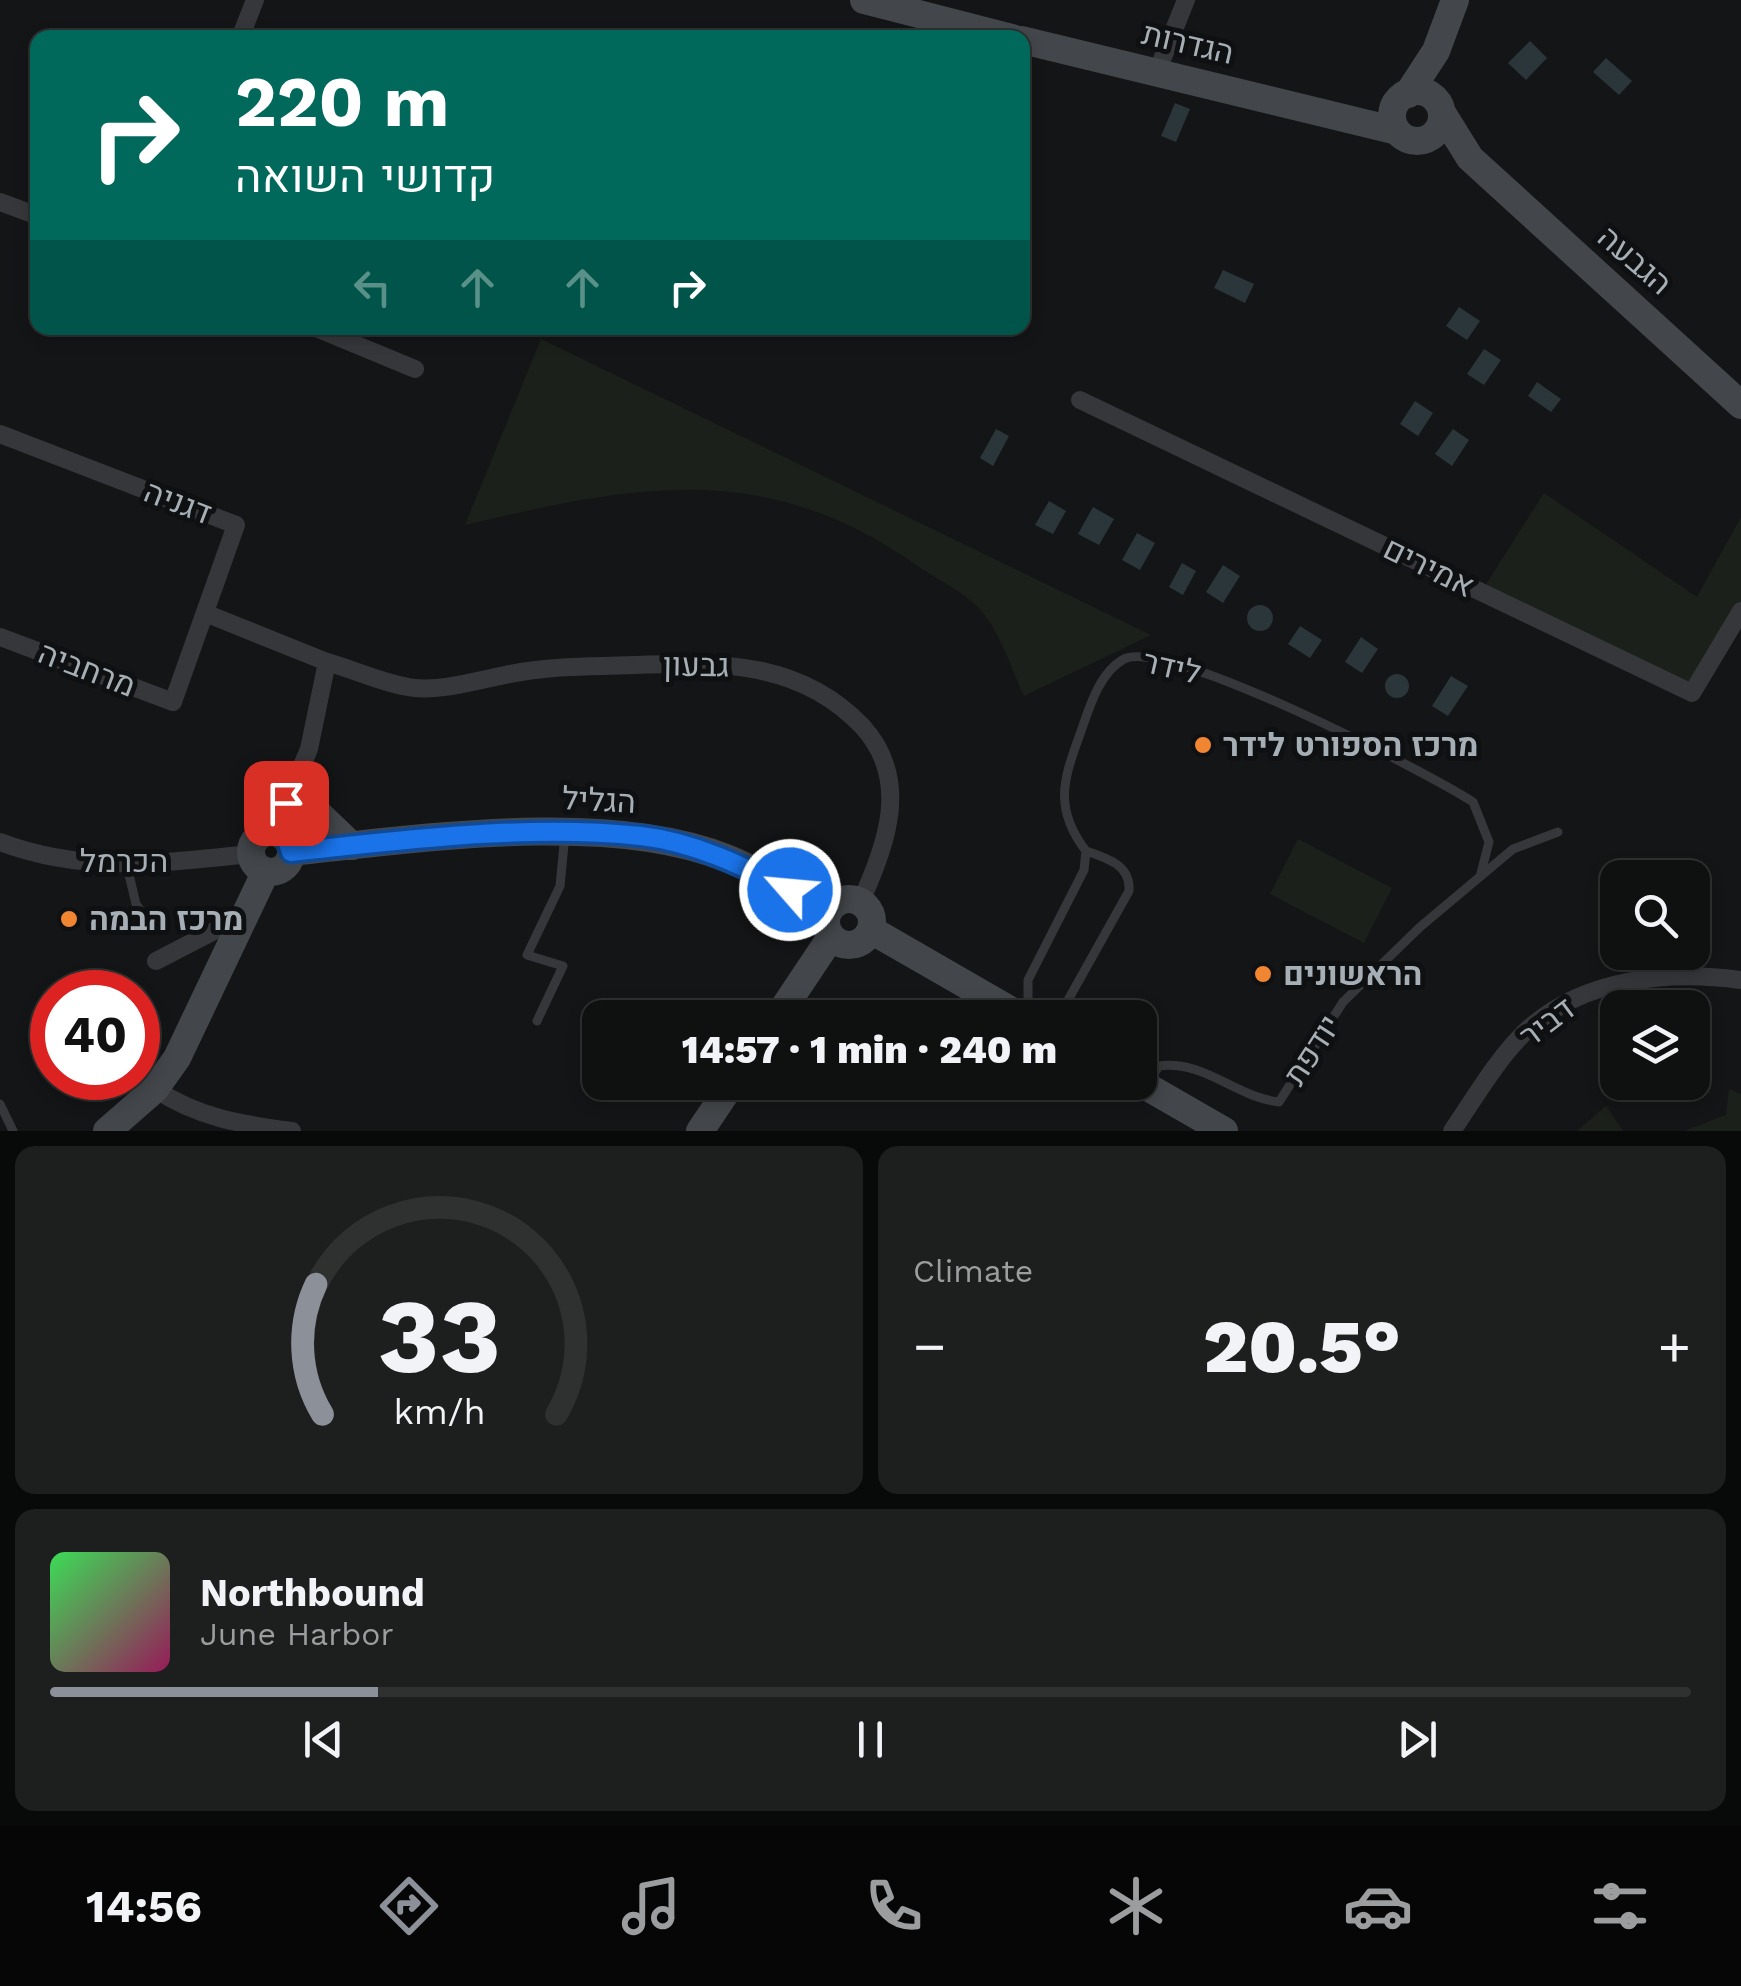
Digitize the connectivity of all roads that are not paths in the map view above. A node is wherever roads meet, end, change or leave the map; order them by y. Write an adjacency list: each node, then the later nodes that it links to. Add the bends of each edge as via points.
1 (255, 0): 5 (street)
2 (864, 0): 6 (street)
3 (1186, 0): 9 (street)
4 (1455, 0): 8 (street)
5 (243, 30)
6 (981, 30)
7 (1030, 42): 9 (street, הגדרות)
8 (1436, 51): 10 (street); 11 (street)
9 (1157, 72): 12 (street, הגדרות)
10 (1403, 97): 11 (street, via 1421,92); 12 (street, הגדרות, via 1358,114); 13 (street, via 1392,116)
11 (1440, 108): 13 (street, via 1439,129); 14 (street, הגבעה, via 1454,138)
12 (1337, 114): 13 (street, הגדרות)
13 (1408, 136): 14 (street, הגבעה)
14 (1481, 168): 20 (street, הגבעה)
15 (0, 202): 16 (street)
16 (30, 213)
17 (333, 335): 18 (street)
18 (415, 369)
19 (1080, 400): 22 (street, אמירים, via 1692,693)
20 (1741, 405)
21 (0, 434): 23 (street, דגניה, via 236,524)
22 (1741, 611)
23 (205, 613): 25 (street, גבעון); 26 (street, דגניה)
24 (0, 637): 26 (street, מרחביה)
25 (327, 662): 27 (street); 37 (street, גבעון, via 416,688 550,668 697,662 757,668 820,690 875,741 888,770 892,807 885,844)
26 (174, 702)
27 (298, 775): 30 (street); 32 (street, via 308,804)
28 (1558, 832): 36 (lane, יודפת, via 1513,849)
29 (565, 833): 32 (street, הגליל); 40 (street, הגליל, via 644,836 724,857); 47 (lane, via 560,886 527,955 563,966)
30 (282, 842): 32 (street, הגליל); 34 (street, via 286,866)
31 (2, 846): 35 (street, הכרמל, via 38,857)
32 (352, 846)
33 (1086, 851): 33 (lane, via 1072,899 1028,980 1028,1003 1048,1014 1063,1009 1129,892 1119,866); 36 (lane, לידר, via 1068,828 1062,792 1074,750 1111,670 1126,658 1146,657 1176,661 1259,694 1462,794 1484,821 1488,842)
34 (258, 863): 35 (street, הכרמל); 38 (street)
35 (128, 866): 39 (lane, via 136,904 146,918)
36 (1481, 874): 48 (lane, יודפת, via 1343,1002 1279,1102 1256,1099 1181,1063)
37 (860, 903): 40 (street, via 846,899); 41 (street, via 870,911)
38 (244, 916): 42 (street); 49 (street, via 184,1044)
39 (162, 917)
40 (830, 924): 41 (street, via 845,945); 44 (street)
41 (867, 935): 45 (street); 46 (street)
42 (156, 960)
43 (1741, 980): 62 (street, דביר, via 1690,973 1597,989 1558,1007 1523,1033)
44 (787, 1000)
45 (970, 1000)
46 (990, 1000)
47 (536, 1020)
48 (1157, 1068)
49 (160, 1079)
50 (160, 1092): 58 (street, via 219,1121)
51 (1157, 1093): 61 (street)
52 (138, 1100): 56 (street)
53 (720, 1100): 59 (street)
54 (1143, 1100): 60 (street)
55 (0, 1104): 57 (lane)
56 (106, 1124)
57 (13, 1131)
58 (291, 1131)
59 (700, 1131)
60 (1197, 1131)
61 (1224, 1131)
62 (1452, 1131)

